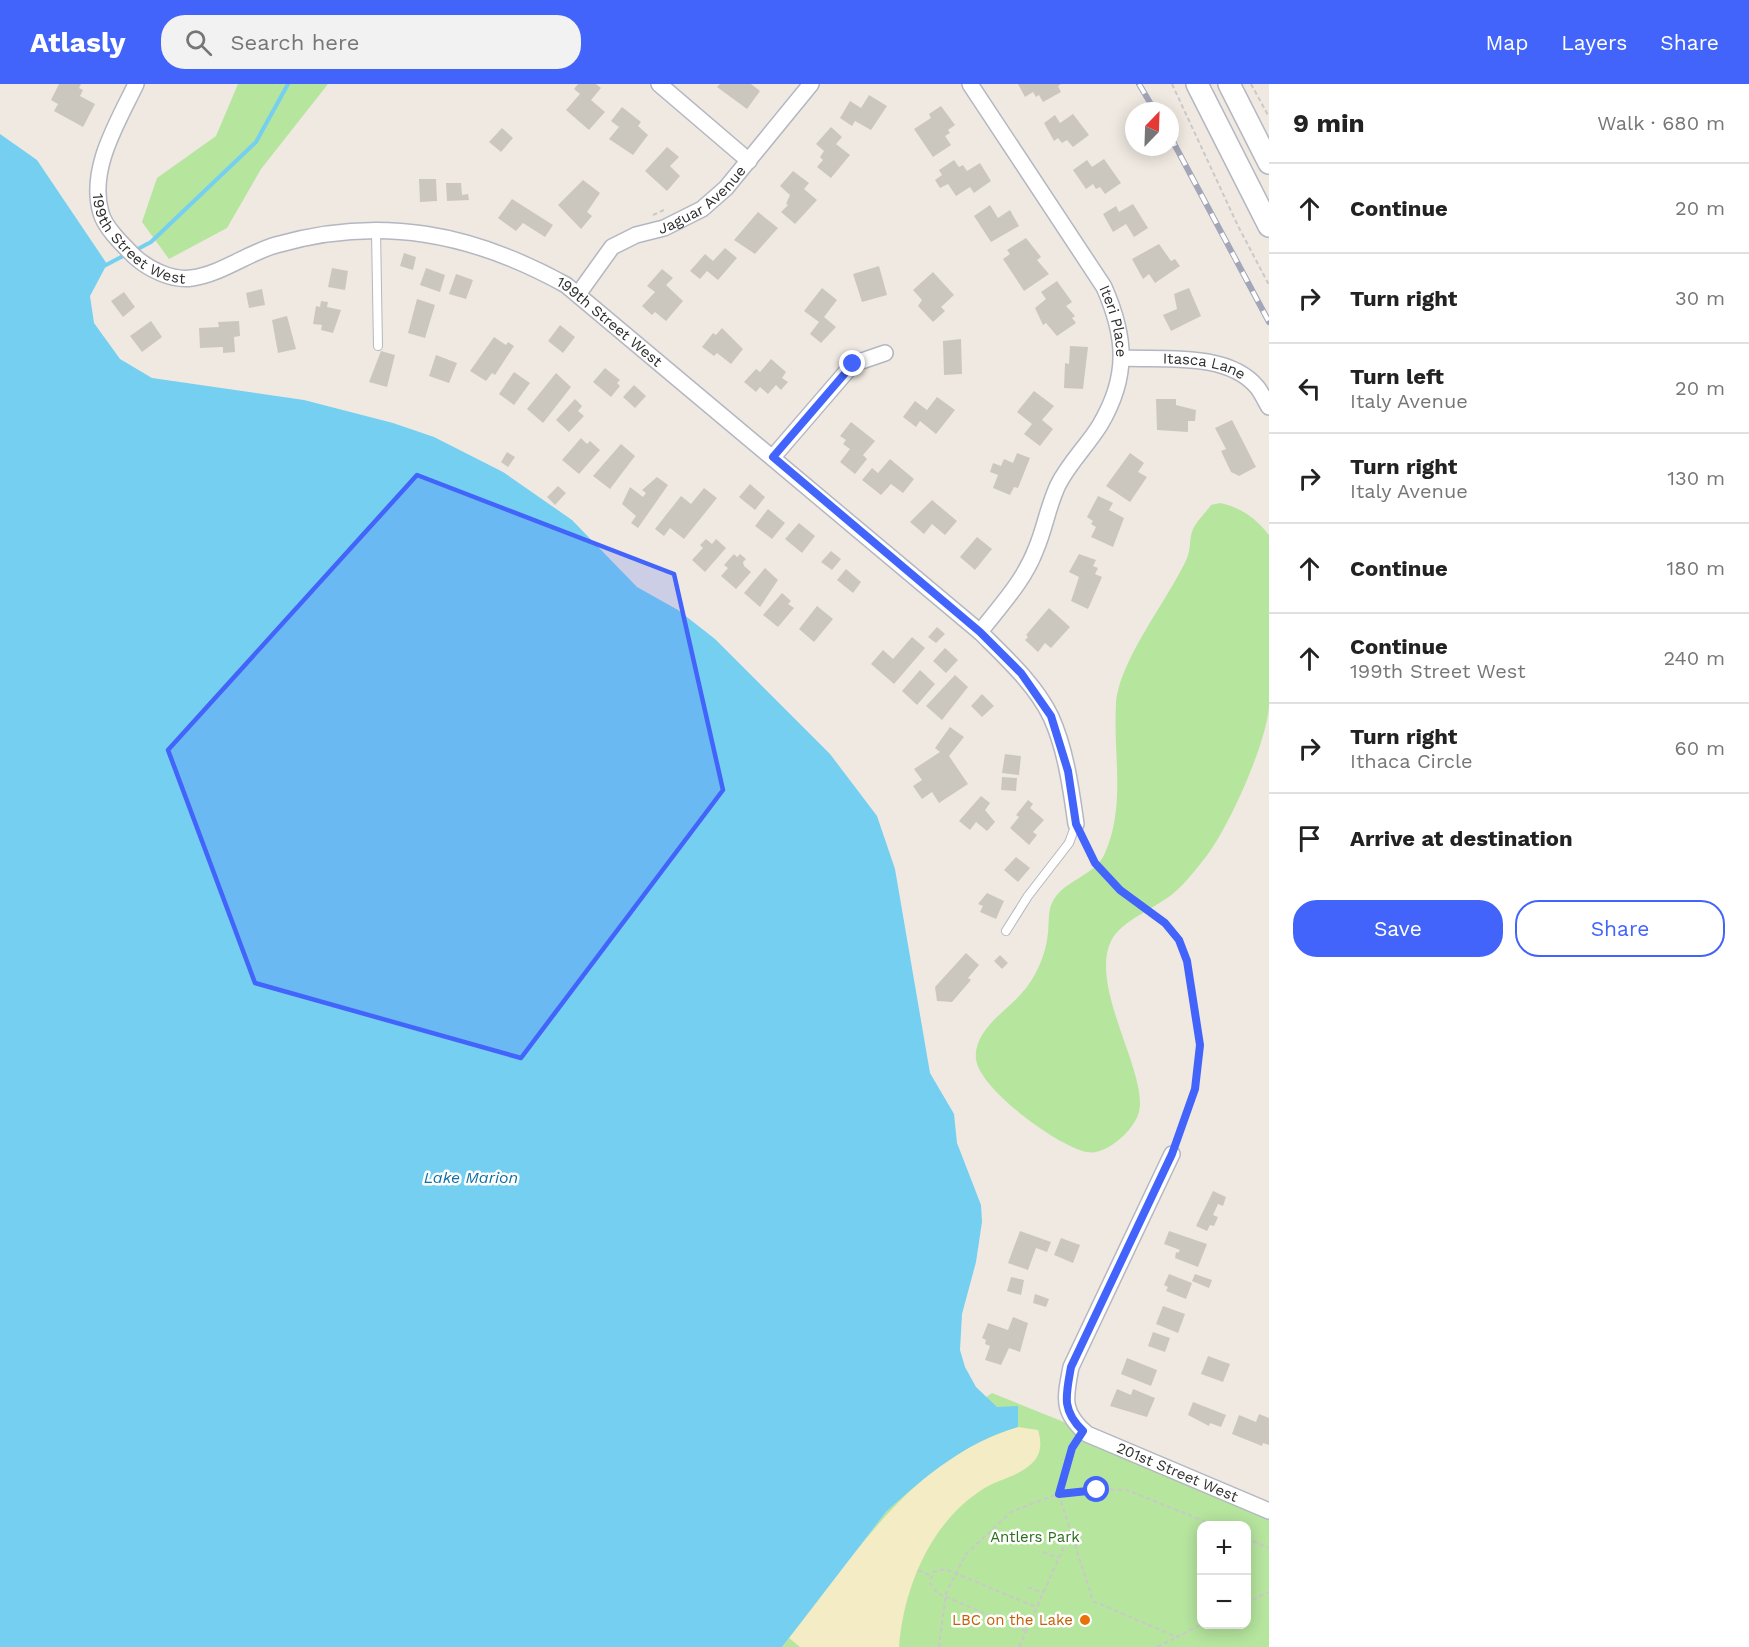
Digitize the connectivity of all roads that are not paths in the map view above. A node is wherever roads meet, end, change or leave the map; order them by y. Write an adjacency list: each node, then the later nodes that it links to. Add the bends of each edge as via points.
1 (136, 84): 10 (street, 199th Street West, via 107,146 98,188 101,214 122,245 149,270 190,279 268,247 313,234)
2 (660, 84): 7 (street)
3 (811, 84): 7 (street, Jaguar Avenue)
4 (970, 84): 14 (street, Iteri Place, via 1104,286 1116,314)
5 (1197, 84): 9 (main road)
6 (1229, 84): 8 (main road)
7 (749, 161): 11 (street, Jaguar Avenue, via 702,209 612,248)
8 (1269, 162)
9 (1269, 226)
10 (376, 231): 11 (street, 199th Street West, via 438,234 481,246 530,265); 12 (lane)
11 (579, 293): 16 (street, 199th Street West)
12 (378, 346)
13 (885, 353): 16 (street, via 853,364)
14 (1124, 358): 15 (street, Itasca Lane, via 1212,363 1235,371 1256,386); 17 (street, Iteri Place, via 1116,392 1100,425 1059,483 1024,575)
15 (1269, 407)
16 (773, 457): 17 (street, 199th Street West)
17 (980, 632): 18 (street, 199th Street West, via 1021,673 1051,716 1068,771)
18 (1076, 824): 19 (lane, via 1069,843)
19 (1006, 931)
20 (1172, 1154): 21 (street, 201st Street West, via 1071,1367 1065,1401 1073,1422 1085,1433)
21 (1269, 1511)

